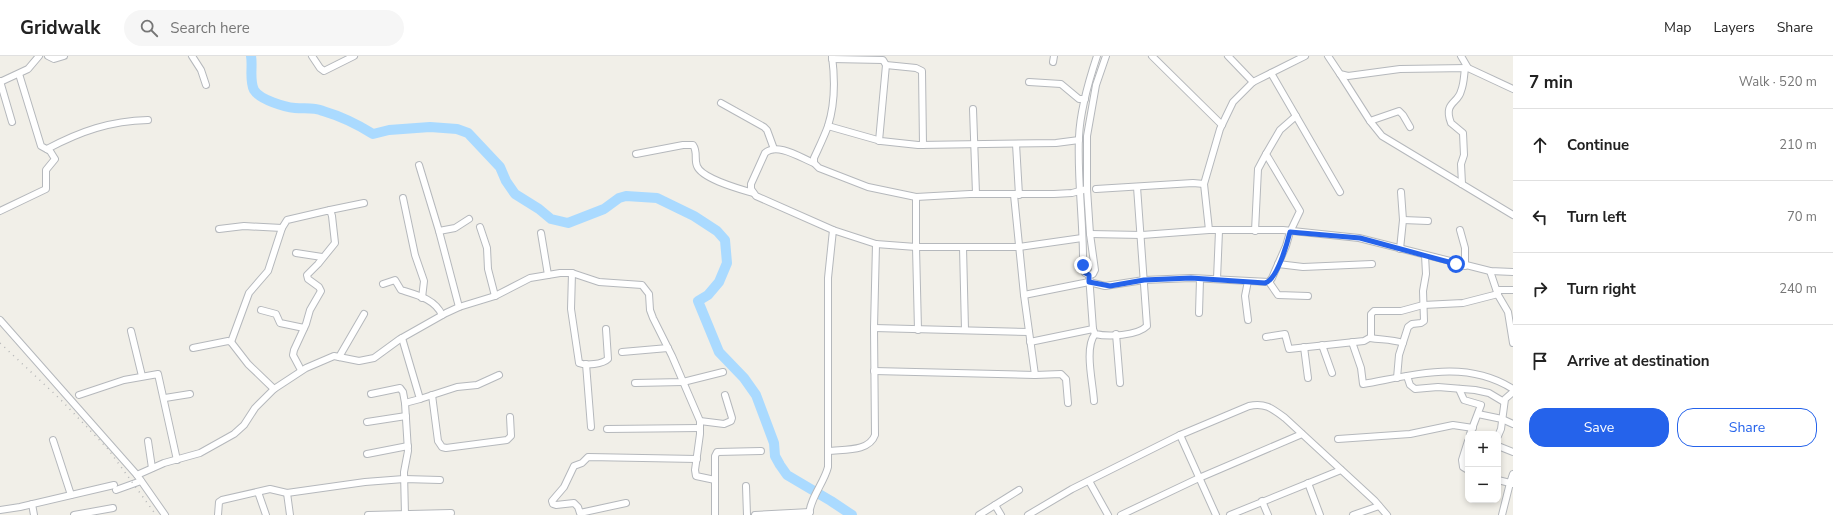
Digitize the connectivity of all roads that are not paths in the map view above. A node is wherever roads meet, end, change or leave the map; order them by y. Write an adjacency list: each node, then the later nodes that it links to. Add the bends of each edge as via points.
1 (39, 56): 18 (street, via 32,66)
2 (48, 56): 3 (street, via 54,59)
3 (64, 56)
4 (192, 56): 23 (street)
5 (312, 56): 6 (street, via 324,71)
6 (354, 56)
7 (1097, 56): 25 (street)
8 (1106, 56): 49 (street, via 1096,85 1087,136)
9 (1152, 56): 32 (street)
10 (1228, 56): 22 (street)
11 (1305, 56): 17 (street)
12 (1328, 56): 19 (street)
13 (1461, 56): 16 (street)
14 (832, 57): 15 (street, via 883,60); 33 (street, via 834,96)
15 (886, 65): 36 (street); 38 (street, via 922,71)
16 (1466, 68): 19 (street, via 1400,68 1358,75); 24 (street); 47 (street, via 1461,92 1451,103 1449,110 1451,123 1464,134)
17 (1271, 73): 22 (street); 28 (street)
18 (19, 74): 20 (street); 40 (street, via 41,146)
19 (1340, 74): 30 (street)
20 (0, 82): 31 (street)
21 (1029, 82): 25 (street, via 1061,84 1079,99)
22 (1253, 82): 32 (street, via 1233,102)
23 (206, 84)
24 (1513, 89)
25 (1085, 99): 35 (street)
26 (721, 103): 41 (street, via 764,126)
27 (973, 109): 39 (street)
28 (1296, 116): 43 (street, via 1280,130); 52 (street)
29 (148, 120): 40 (street, via 110,123)
30 (1370, 120): 34 (street, via 1397,111 1402,113); 47 (street, via 1382,136)
31 (12, 122)
32 (1222, 125): 46 (street)
33 (828, 126): 36 (street); 44 (street)
34 (1410, 127)
35 (1079, 140): 37 (street); 51 (street)
36 (879, 141): 38 (street)
37 (1016, 144): 39 (street); 56 (street)
38 (923, 145): 39 (street)
39 (975, 145): 55 (street)
40 (47, 149): 61 (street, via 55,158 46,172 46,189)
41 (774, 149): 44 (street); 54 (street, via 769,149 765,153 751,184)
42 (636, 154): 54 (street, via 693,145 696,151 696,166 704,175)
43 (1266, 154): 71 (street, via 1258,169); 75 (street, via 1300,210)
44 (814, 163): 57 (street, via 819,168 868,187)
45 (419, 165): 73 (street)
46 (1204, 184): 48 (street); 70 (street)
47 (1462, 184): 62 (street)
48 (1137, 187): 50 (street); 78 (street)
49 (1087, 188): 51 (street); 77 (street)
50 (1096, 189)
51 (1079, 190): 56 (street, via 1072,193); 79 (street)
52 (1340, 192)
53 (1400, 192): 64 (street)
54 (753, 193): 69 (street)
55 (976, 194): 56 (street); 57 (street)
56 (1017, 195): 83 (street)
57 (916, 197): 81 (street)
58 (403, 198): 108 (street, via 415,254 424,281)
59 (364, 203): 60 (street)
60 (330, 210): 67 (street, via 287,220); 87 (street, via 335,243)
61 (0, 211)
62 (1513, 216)
63 (469, 218): 73 (street, via 455,228)
64 (1403, 220): 65 (street); 84 (street)
65 (1428, 221)
66 (480, 227): 106 (street, via 487,248 488,269)
67 (282, 228): 68 (street, via 244,226); 130 (street, via 268,271 249,293)
68 (219, 229)
69 (833, 230): 80 (street); 190 (street, via 828,278)
70 (1209, 230): 74 (street); 78 (street)
71 (1255, 230): 74 (street); 75 (street)
72 (1460, 230): 90 (street, via 1465,248)
73 (439, 231): 110 (street)
74 (1219, 231): 97 (street)
75 (1290, 232): 84 (street, via 1360,238); 88 (street)
76 (541, 234): 94 (street)
77 (1090, 234): 78 (street); 95 (street, via 1094,270 1093,274)
78 (1142, 235): 98 (street)
79 (1082, 238): 83 (street); 95 (street, via 1083,269)
80 (876, 244): 81 (street); 119 (street)
81 (916, 247): 82 (street); 121 (street)
82 (963, 247): 83 (street); 122 (street)
83 (1020, 247): 105 (street)
84 (1400, 249): 86 (street)
85 (296, 253): 87 (street)
86 (1425, 256): 90 (street); 109 (street)
87 (322, 257): 118 (street, via 307,274 308,279 321,291 310,310)
88 (1278, 264): 89 (street, via 1303,267); 101 (street)
89 (1372, 264)
90 (1465, 266): 91 (street)
91 (1490, 272): 92 (street); 104 (street)
92 (1513, 272)
93 (572, 273): 94 (street); 138 (street, via 599,282 642,285 648,294 650,310); 141 (street, via 571,303 578,361)
94 (548, 275): 106 (street, via 530,278)
95 (1089, 275): 100 (street)
96 (1200, 279): 97 (street); 98 (street); 112 (street)
97 (1217, 279): 99 (street)
98 (1144, 280): 100 (street, via 1110,286); 126 (street, via 1147,326 1136,333)
99 (1248, 281): 101 (street); 116 (street, via 1245,296)
100 (1089, 282): 105 (street); 124 (street)
101 (1269, 282): 107 (street, via 1278,294)
102 (383, 284): 108 (street, via 394,280 401,290)
103 (1513, 290): 104 (street)
104 (1497, 292): 109 (street, via 1463,302); 117 (street)
105 (1024, 295): 125 (street)
106 (495, 296): 110 (street)
107 (1308, 296)
108 (422, 298): 114 (street, via 437,305)
109 (1423, 305): 129 (street, via 1400,311 1372,312); 133 (street, via 1423,322 1409,326)
110 (459, 307): 114 (street)
111 (261, 310): 118 (street, via 276,314 280,322)
112 (1199, 313)
113 (364, 314): 140 (street)
114 (442, 316): 128 (street)
115 (0, 320): 199 (street)
116 (1248, 320)
117 (1511, 323): 134 (street)
118 (304, 328): 142 (street, via 293,353)
119 (874, 328): 121 (street); 143 (street)
120 (606, 329): 141 (street, via 608,359 604,362)
121 (918, 330): 122 (street)
122 (965, 330): 125 (street)
123 (131, 331): 148 (street)
124 (1094, 331): 126 (street); 131 (street); 165 (street, via 1089,352)
125 (1029, 332): 131 (street)
126 (1116, 334): 154 (street)
127 (1266, 337): 136 (street, via 1284,334 1289,349)
128 (402, 338): 140 (street, via 374,358 359,361); 164 (street)
129 (1370, 338): 132 (street); 133 (street)
130 (232, 342): 137 (street); 155 (street, via 248,364)
131 (1030, 342): 147 (street)
132 (1352, 342): 135 (street); 151 (street, via 1361,368 1362,384)
133 (1403, 343): 151 (street)
134 (1513, 343)
135 (1322, 345): 136 (street); 145 (street)
136 (1304, 347): 150 (street)
137 (193, 348)
138 (668, 348): 139 (street); 152 (street)
139 (622, 352)
140 (339, 357): 142 (street, via 327,358)
141 (586, 364): 176 (street)
142 (302, 370): 155 (street)
143 (874, 371): 147 (street); 190 (street, via 873,441 863,447)
144 (723, 372): 152 (street)
145 (1332, 373)
146 (499, 375): 161 (street, via 477,385 462,386)
147 (1035, 375): 168 (street, via 1063,374 1066,379)
148 (142, 376): 158 (street); 163 (street, via 158,374)
149 (1407, 376): 151 (street); 156 (street, via 1413,388 1418,390 1434,387); 157 (street, via 1450,371 1469,372 1495,379)
150 (1308, 378)
151 (1397, 378)
152 (683, 382): 153 (street); 173 (street)
153 (635, 383)
154 (1120, 383)
155 (274, 389): 194 (street, via 234,434 200,453)
156 (1459, 389): 166 (street, via 1489,393); 169 (street, via 1464,399 1480,404)
157 (1513, 391): 166 (street)
158 (79, 394)
159 (190, 394): 163 (street)
160 (371, 394): 167 (street, via 400,388)
161 (432, 395): 164 (street); 171 (street, via 438,441 442,447 507,440 511,436)
162 (725, 395): 173 (street, via 731,421 724,424)
163 (165, 398): 194 (street)
164 (420, 399): 167 (street)
165 (1094, 401)
166 (1504, 402): 172 (street)
167 (405, 403): 170 (street)
168 (1068, 403)
169 (1478, 414): 172 (street); 179 (street)
170 (406, 416): 174 (street); 186 (street)
171 (510, 417)
172 (1502, 419): 175 (street); 180 (street)
173 (700, 421): 177 (street)
174 (367, 422)
175 (1513, 424)
176 (591, 427)
177 (700, 428): 178 (street); 193 (street)
178 (607, 429)
179 (1472, 431): 183 (street, via 1453,425 1410,434)
180 (1499, 431)
181 (1302, 434): 182 (street, via 1272,408 1258,404); 197 (street); 200 (street)
182 (1180, 435): 200 (street); 205 (street)
183 (1338, 439)
184 (53, 440): 213 (street)
185 (148, 441): 195 (street)
186 (408, 446): 192 (street); 201 (street)
187 (1501, 447): 191 (street)
188 (1465, 450): 196 (street, via 1461,463)
189 (761, 451): 203 (street, via 717,452)
190 (828, 451): 222 (street, via 826,474)
191 (1513, 452)
192 (367, 454)
193 (697, 459): 203 (street, via 696,476); 220 (street, via 588,457 574,466 564,487 552,501 556,505 574,503 580,512)
194 (177, 460): 195 (street)
195 (152, 468): 199 (street)
196 (1465, 468)
197 (1341, 470): 207 (street); 218 (street)
198 (1513, 474): 208 (street)
199 (137, 475): 204 (street)
200 (1199, 478): 240 (street); 241 (street)
201 (404, 479): 202 (street); 212 (street); 224 (street)
202 (440, 480)
203 (715, 480): 233 (street)
204 (141, 481): 213 (street); 227 (street)
205 (1089, 481): 238 (street); 239 (street)
206 (1501, 481): 208 (street)
207 (1308, 483): 214 (street); 244 (street)
208 (1512, 483): 247 (street)
209 (746, 486): 234 (street)
210 (1019, 490): 217 (street)
211 (258, 492): 212 (street, via 274,489); 228 (street, via 222,500 219,502); 229 (street)
212 (287, 493): 230 (street)
213 (71, 495): 216 (street)
214 (1262, 501): 242 (street); 243 (street)
215 (626, 503): 220 (street)
216 (32, 504): 221 (street); 225 (street)
217 (995, 505): 236 (street); 237 (street)
218 (1379, 506): 245 (street); 246 (street)
219 (113, 508): 226 (street)
220 (606, 508): 232 (street)
221 (0, 510)
222 (810, 511): 235 (street)
223 (451, 513): 224 (street)
224 (405, 514): 231 (street)
225 (34, 515)
226 (74, 515)
227 (165, 515)
228 (218, 515)
229 (266, 515)
230 (290, 515)
231 (368, 515)
232 (608, 515)
233 (716, 515)
234 (747, 515)
235 (755, 515)
236 (979, 515)
237 (1001, 515)
238 (1028, 515)
239 (1108, 515)
240 (1121, 515)
241 (1216, 515)
242 (1230, 515)
243 (1268, 515)
244 (1320, 515)
245 (1353, 515)
246 (1387, 515)
247 (1502, 515)

